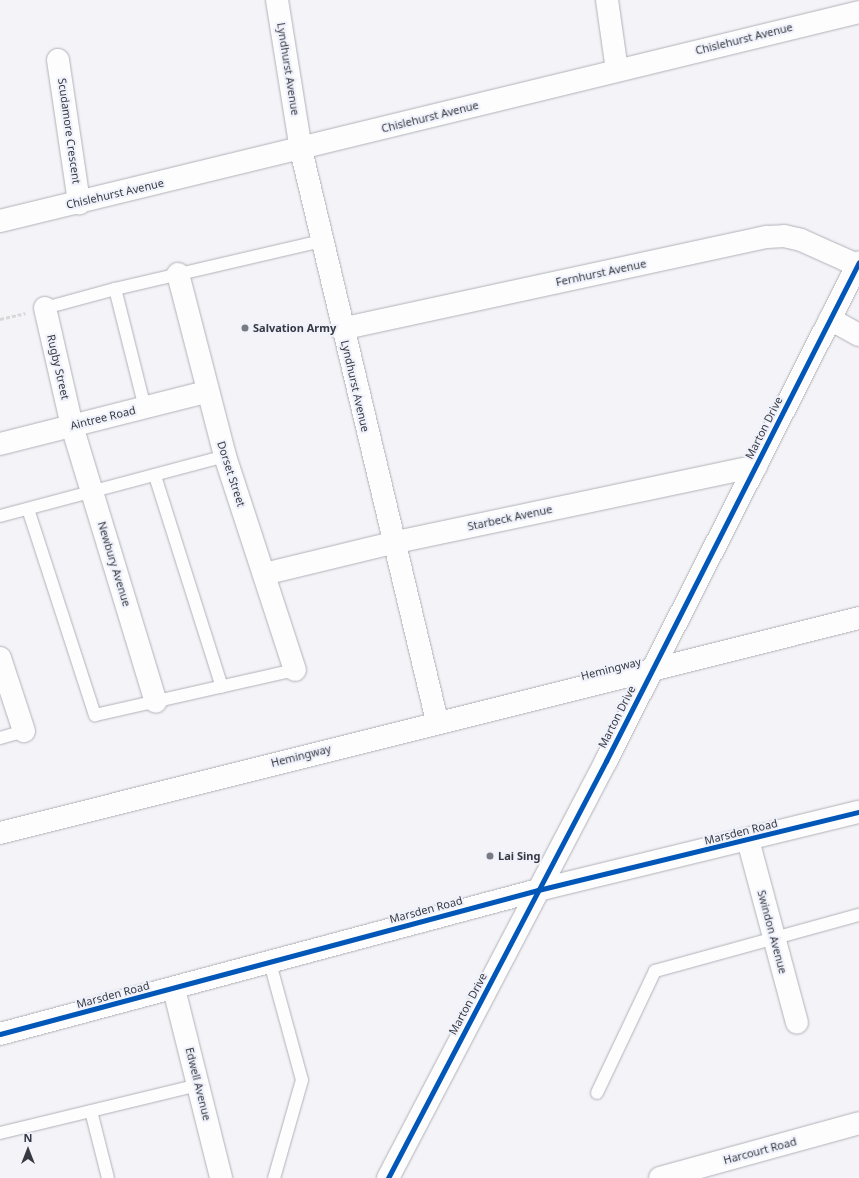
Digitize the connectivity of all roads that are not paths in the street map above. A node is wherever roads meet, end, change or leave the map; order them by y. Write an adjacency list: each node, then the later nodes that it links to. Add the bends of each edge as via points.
1 (277, 0): 6 (street, Lyndhurst Avenue)
2 (607, 0): 5 (street)
3 (859, 12): 5 (street, Chislehurst Avenue)
4 (58, 60): 7 (street, Scudamore Crescent)
5 (617, 70): 6 (street, Chislehurst Avenue)
6 (301, 150): 7 (street, Chislehurst Avenue); 9 (street, Lyndhurst Avenue)
7 (79, 203): 8 (street, Chislehurst Avenue)
8 (0, 221)
9 (322, 241): 11 (lane); 15 (street, Lyndhurst Avenue)
10 (858, 264): 14 (street, Marton Drive); 15 (street, Fernhurst Avenue, via 801,240 784,236 767,237)
11 (178, 274): 12 (lane); 17 (street, Dorset Street)
12 (115, 289): 13 (lane); 18 (lane)
13 (44, 308): 19 (street, Rugby Street)
14 (830, 319): 16 (street); 22 (street, Marton Drive)
15 (341, 329): 27 (street, Lyndhurst Avenue)
16 (859, 335)
17 (206, 392): 18 (street, Aintree Road); 21 (street, Dorset Street)
18 (145, 408): 19 (street, Aintree Road)
19 (72, 426): 20 (street, Aintree Road); 24 (street, Newbury Avenue)
20 (1, 441)
21 (225, 456): 23 (lane); 28 (street, Dorset Street)
22 (756, 466): 27 (street, Starbeck Avenue); 31 (street, Marton Drive)
23 (154, 476): 24 (lane); 33 (lane)
24 (92, 493): 25 (lane); 34 (street, Newbury Avenue)
25 (28, 509): 26 (lane); 34 (lane, via 95,715)
26 (0, 516)
27 (392, 543): 28 (street, Starbeck Avenue); 35 (street, Lyndhurst Avenue)
28 (264, 574): 32 (street, Dorset Street)
29 (859, 618): 31 (street, Hemingway)
30 (0, 658): 36 (street)
31 (652, 669): 35 (street, Hemingway); 41 (street, Marton Drive)
32 (295, 670): 33 (lane)
33 (222, 687): 34 (lane)
34 (156, 702)
35 (437, 721): 39 (street, Hemingway)
36 (24, 731): 37 (lane)
37 (0, 738)
38 (859, 812): 40 (street, Marsden Road)
39 (0, 833)
40 (748, 840): 41 (street, Marsden Road); 43 (street, Swindon Avenue)
41 (538, 890): 44 (street, Marsden Road); 56 (street, Marton Drive)
42 (859, 915): 43 (lane)
43 (774, 938): 46 (street, Swindon Avenue); 49 (lane, via 655,971)
44 (270, 963): 45 (street, Marsden Road); 55 (lane, via 302,1080)
45 (174, 989): 47 (street, Marsden Road); 48 (street, Edwell Avenue)
46 (797, 1023)
47 (0, 1034)
48 (198, 1085): 50 (lane); 54 (street, Edwell Avenue)
49 (597, 1093)
50 (91, 1111): 52 (lane); 53 (lane)
51 (859, 1123): 57 (street, Harcourt Road)
52 (0, 1133)
53 (108, 1178)
54 (221, 1178)
55 (274, 1178)
56 (388, 1178)
57 (660, 1178)

